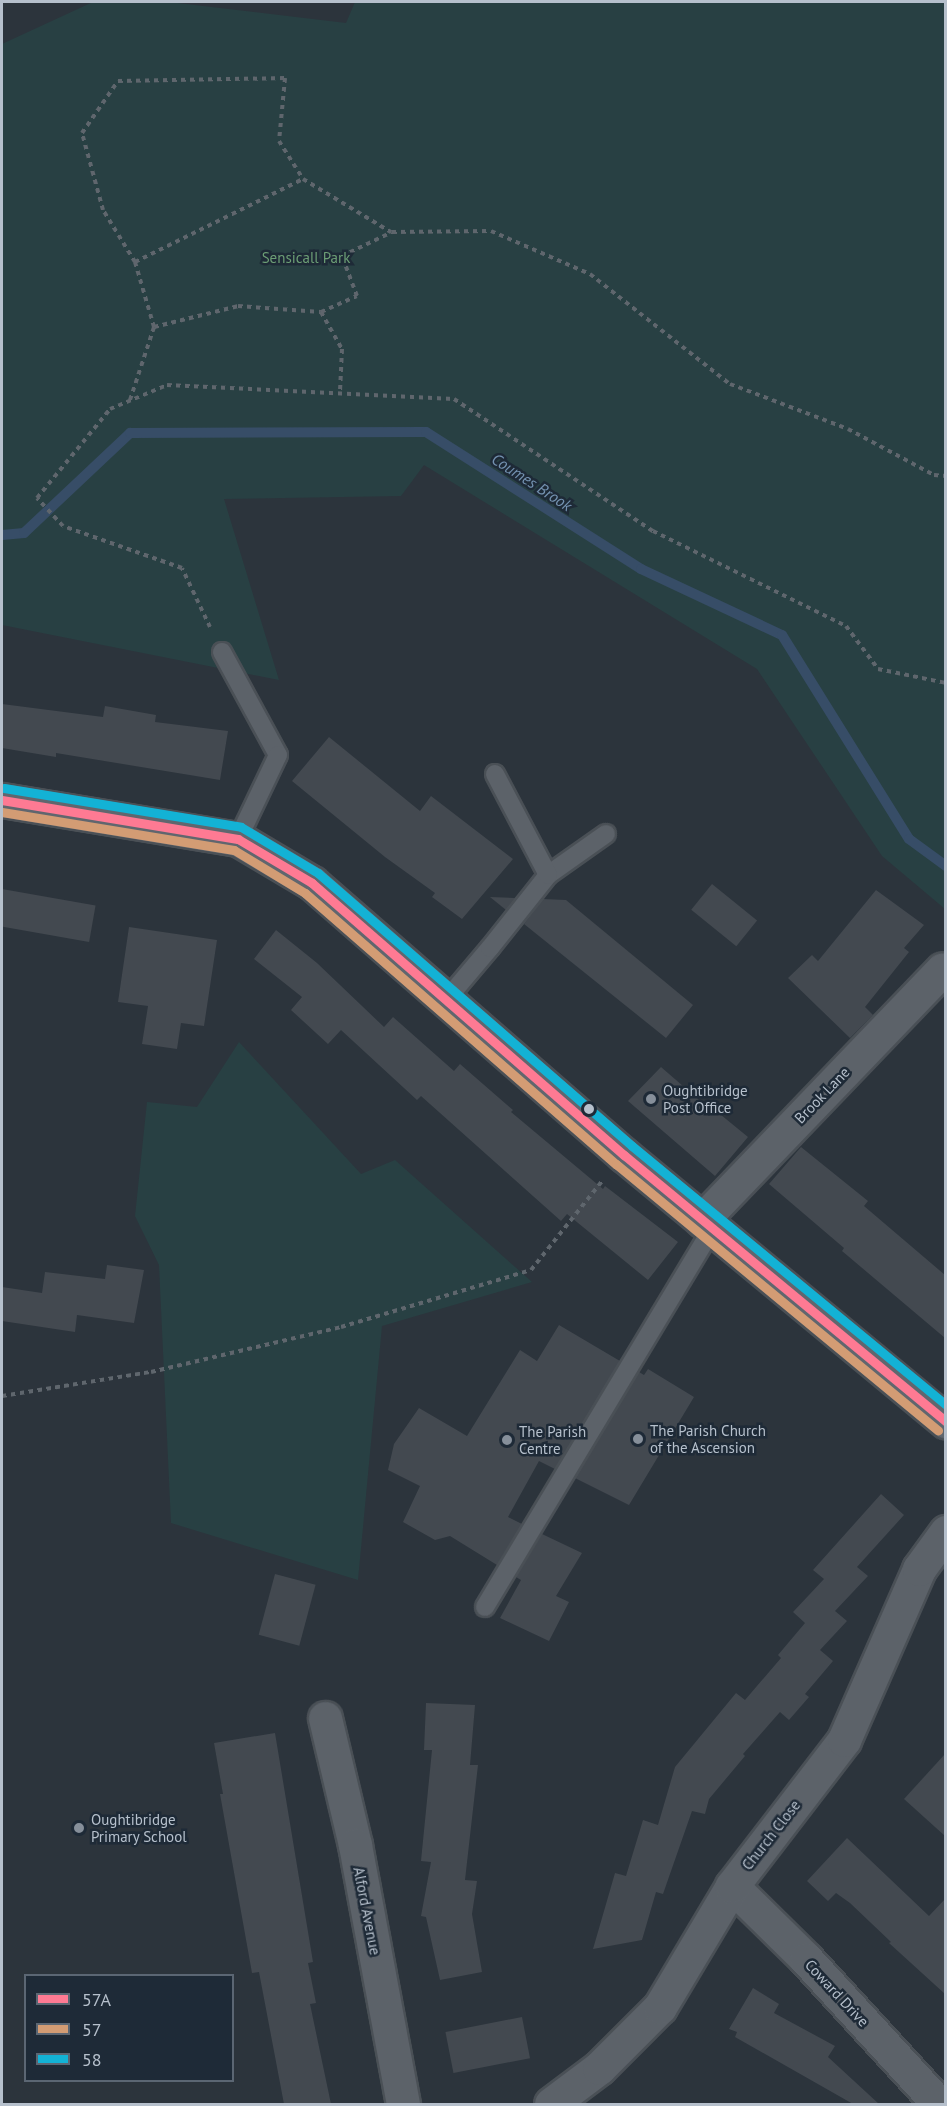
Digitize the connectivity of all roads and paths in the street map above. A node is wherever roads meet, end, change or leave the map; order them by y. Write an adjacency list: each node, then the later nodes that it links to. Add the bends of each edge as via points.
1 (303, 179): 2 (path); 3 (path); 3 (path, via 279,141 285,78 118,81 82,133 103,210)
2 (392, 232): 4 (path, via 342,256 357,296); 8 (path, via 491,231 590,274 730,384 848,429 934,475)
3 (135, 262): 5 (path)
4 (321, 312): 5 (path, via 238,306); 6 (path, via 342,350)
5 (154, 327): 7 (path)
6 (340, 392)
7 (130, 401): 9 (path, via 110,409 37,498 63,526 182,568); 10 (path, via 167,385 454,399 652,531 846,626 878,669)
8 (945, 476)
9 (222, 652): 14 (lane, via 278,755)
10 (945, 683)
11 (495, 774): 15 (lane)
12 (2, 800): 14 (street)
13 (606, 834): 15 (lane)
14 (238, 839): 17 (street, via 312,883)
15 (548, 875): 17 (lane)
16 (942, 970): 19 (street, Brook Lane)
17 (446, 1000): 18 (street)
18 (624, 1155): 19 (street); 20 (path, via 531,1270 341,1327 151,1372)
19 (707, 1224): 21 (street); 23 (lane)
20 (2, 1396)
21 (945, 1421)
22 (945, 1532): 25 (street, Church Close, via 920,1569 844,1740)
23 (485, 1607)
24 (325, 1718): 26 (street, Alford Avenue, via 355,1845)
25 (732, 1886): 27 (street, Church Close, via 660,2007 599,2068); 28 (street, Coward Drive, via 806,1959)
26 (403, 2104)
27 (551, 2104)
28 (939, 2104)

